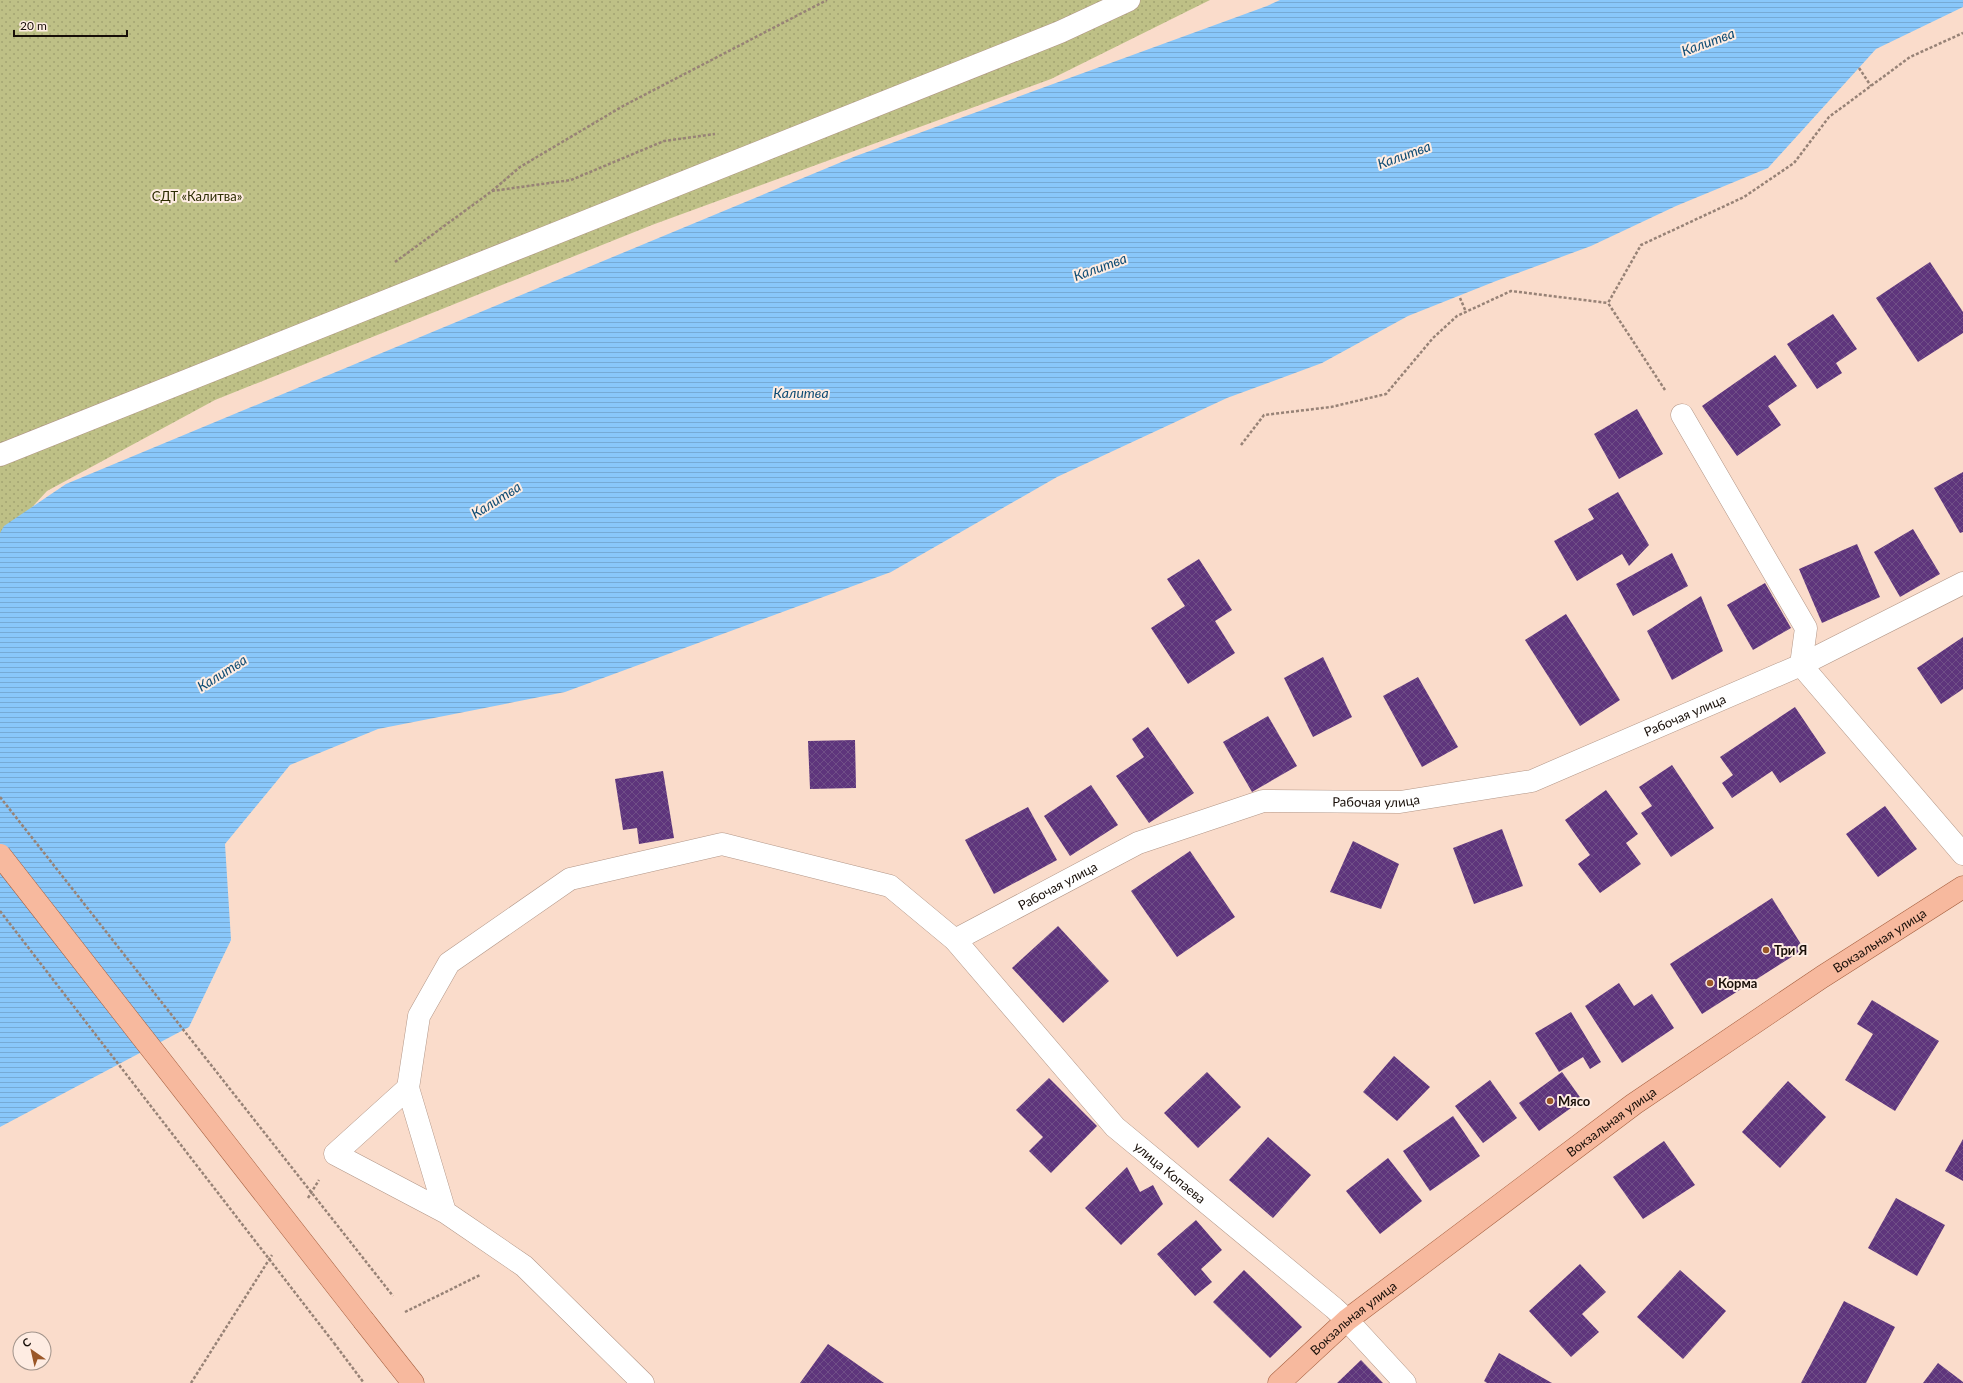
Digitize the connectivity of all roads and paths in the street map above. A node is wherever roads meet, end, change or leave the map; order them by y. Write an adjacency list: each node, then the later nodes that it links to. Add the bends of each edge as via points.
1 (827, 0): 6 (path, via 623,106 520,167)
2 (1129, 0): 12 (street, via 1052,35)
3 (1963, 33): 5 (path, via 1910,58)
4 (1860, 68): 5 (path)
5 (1871, 86): 8 (path, via 1829,118 1794,163 1744,197 1641,245)
6 (492, 191)
7 (1460, 298): 9 (path)
8 (1608, 303): 9 (path, via 1511,291); 10 (path)
9 (1466, 312): 11 (path, via 1457,316 1433,338 1386,394 1331,407 1264,415)
10 (1682, 415): 14 (street, via 1806,628)
11 (1241, 445)
12 (0, 455)
13 (1963, 583): 14 (street, Рабочая улица)
14 (1802, 665): 16 (street); 20 (street, Рабочая улица, via 1532,781 1400,802 1263,801 1138,843)
15 (0, 797): 27 (path, bridge)
16 (1963, 854)
17 (0, 855): 32 (main road, bridge)
18 (1963, 887): 29 (main road, Вокзальная улица, via 1822,977 1634,1104)
19 (0, 911): 31 (path, bridge)
20 (955, 940): 21 (street, улица Копаева, via 890,886 722,844 570,879 449,963 419,1016); 29 (street, улица Копаева, via 1115,1127)
21 (408, 1088): 22 (street); 24 (street)
22 (335, 1154): 23 (path); 24 (street)
23 (306, 1202)
24 (445, 1212): 26 (street)
25 (276, 1249): 30 (path)
26 (507, 1254): 28 (path, via 486,1272); 33 (street, via 524,1266)
27 (393, 1296)
28 (405, 1312)
29 (1347, 1320): 34 (main road, Вокзальная улица); 35 (street, улица Копаева)
30 (191, 1383)
31 (364, 1383)
32 (413, 1383)
33 (643, 1383)
34 (1279, 1383)
35 (1405, 1383)

